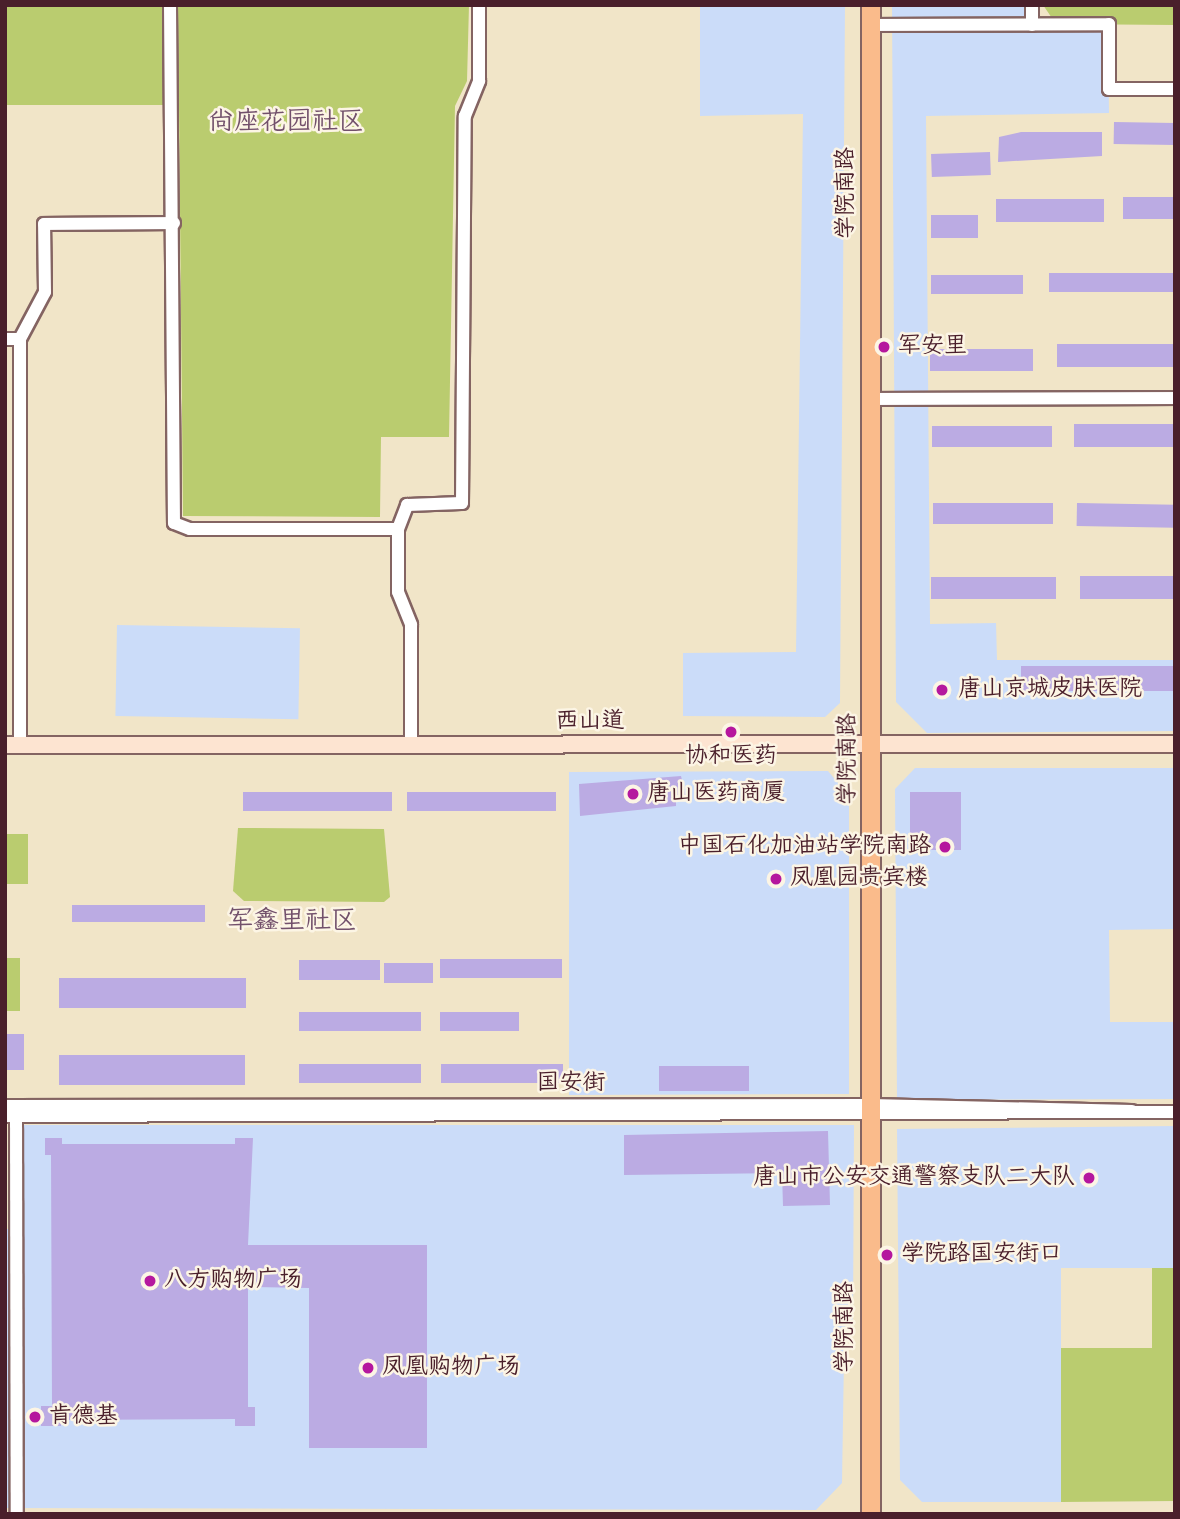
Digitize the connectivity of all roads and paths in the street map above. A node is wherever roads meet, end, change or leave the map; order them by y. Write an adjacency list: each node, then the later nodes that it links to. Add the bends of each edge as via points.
1 (170, 5): 8 (street)
2 (479, 5): 13 (street, via 479,81 465,116 462,503 407,505)
3 (871, 5): 6 (main road, 学院南路)
4 (1032, 5): 5 (street)
5 (1032, 25): 6 (street); 7 (street, via 1109,24 1109,89)
6 (871, 26): 12 (main road, 学院南路)
7 (1175, 89)
8 (174, 223): 10 (street, via 44,224 45,292); 13 (street, via 174,523)
9 (5, 339): 10 (street)
10 (20, 339): 14 (street)
11 (1175, 398): 12 (street)
12 (872, 399): 16 (main road, 学院南路)
13 (398, 529): 15 (street, via 398,592 411,625)
14 (13, 744): 15 (street, 西山道)
15 (411, 744): 16 (street, 西山道)
16 (874, 744): 17 (street, 西山道); 18 (main road, 学院南路)
17 (1175, 744)
18 (871, 1110): 19 (street, 国安街); 20 (street, 国安街); 22 (main road, 学院南路)
19 (11, 1111): 21 (street)
20 (1175, 1112)
21 (17, 1514)
22 (871, 1514)

